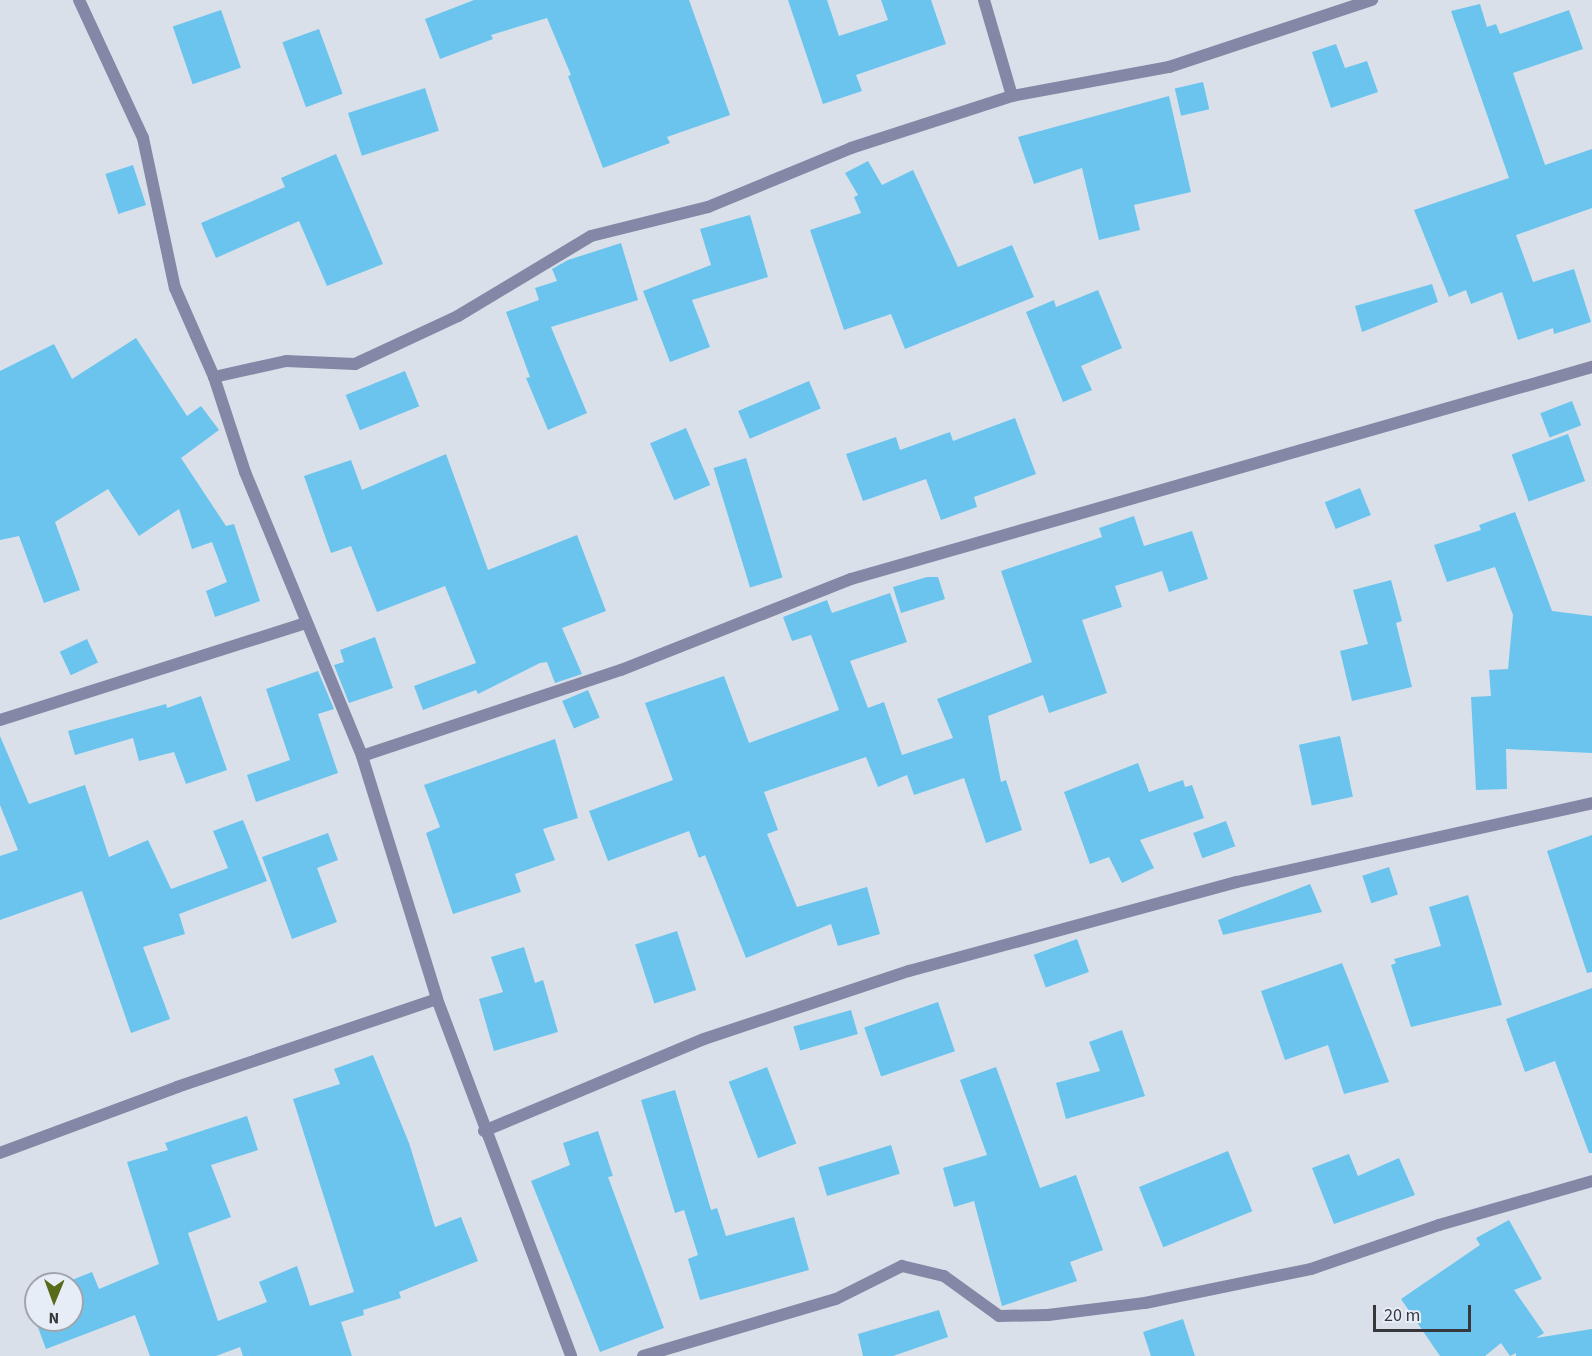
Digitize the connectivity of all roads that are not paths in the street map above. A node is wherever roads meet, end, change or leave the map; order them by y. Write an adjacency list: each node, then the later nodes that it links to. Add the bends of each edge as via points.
1 (78, 0): 6 (street, via 143,138 175,288)
2 (984, 0): 4 (street)
3 (1372, 0): 4 (street, via 1169,67)
4 (1012, 96): 6 (street, via 851,148 708,207 591,236 458,316 355,364 286,361)
5 (1592, 367): 9 (street, via 851,579 621,670)
6 (214, 377): 7 (street, via 245,472)
7 (305, 623): 8 (street); 9 (street)
8 (0, 720)
9 (362, 756): 11 (street)
10 (1592, 803): 12 (street, via 1237,882 909,971 704,1039)
11 (437, 999): 12 (street); 13 (street, via 177,1087)
12 (484, 1131): 15 (street)
13 (0, 1153)
14 (1592, 1181): 16 (street, via 1439,1225 1311,1269 1145,1303 1048,1316 999,1316 944,1276 902,1266 836,1299)
15 (571, 1356)
16 (643, 1356)

